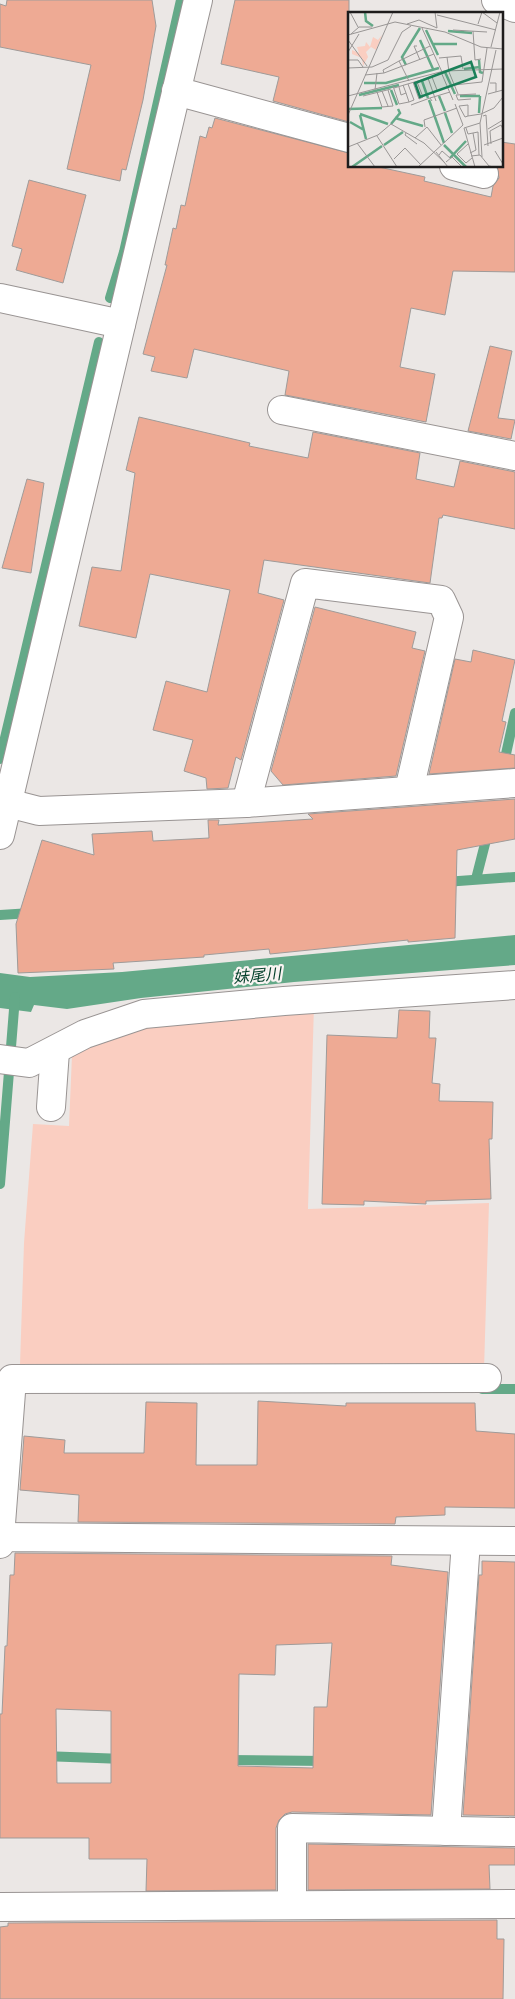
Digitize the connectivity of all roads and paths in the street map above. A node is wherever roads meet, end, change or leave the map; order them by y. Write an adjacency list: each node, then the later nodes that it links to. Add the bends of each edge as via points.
1 (198, 0): 4 (street)
2 (496, 0): 3 (street)
3 (515, 8)
4 (176, 91): 5 (street); 9 (street)
5 (348, 138)
6 (462, 168): 7 (street)
7 (484, 174)
8 (0, 298): 9 (street)
9 (121, 324): 14 (street)
10 (282, 410): 11 (street)
11 (515, 456)
12 (515, 783): 13 (street)
13 (409, 790): 15 (street); 15 (street, via 449,617 441,600 305,583)
14 (4, 802): 15 (street, via 39,812); 16 (street)
15 (246, 803)
16 (0, 835)
17 (515, 985): 18 (street, via 144,1014 84,1034)
18 (54, 1051): 19 (street, via 29,1063); 20 (street)
19 (0, 1059)
20 (51, 1107)
21 (487, 1378): 22 (street, via 12,1379)
22 (0, 1537): 23 (street); 25 (street)
23 (466, 1540): 24 (street); 26 (street)
24 (515, 1541)
25 (0, 1544)
26 (446, 1831): 27 (street); 29 (street, via 292,1828)
27 (515, 1832)
28 (515, 1904): 29 (street)
29 (292, 1905): 30 (street)
30 (0, 1907)

